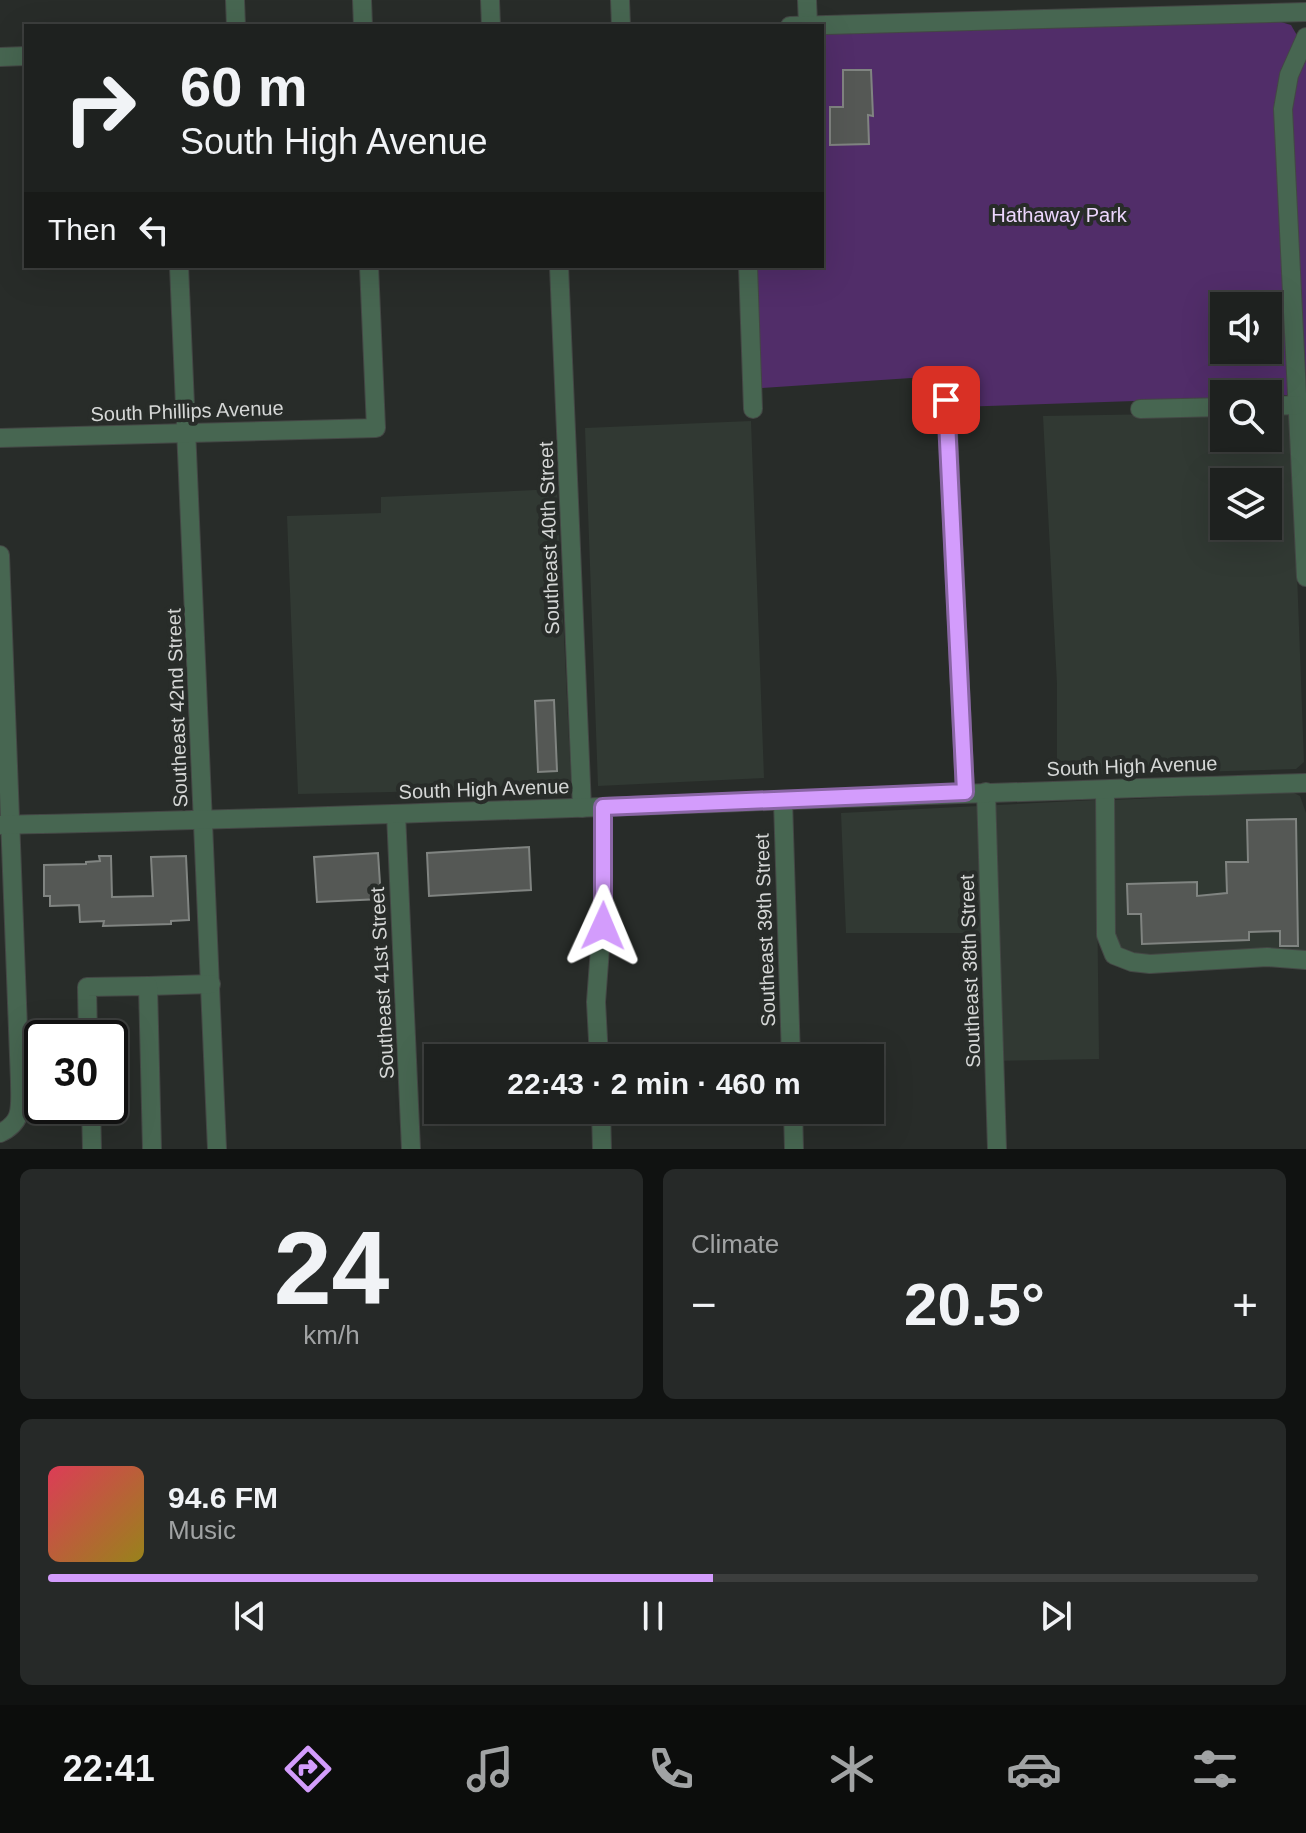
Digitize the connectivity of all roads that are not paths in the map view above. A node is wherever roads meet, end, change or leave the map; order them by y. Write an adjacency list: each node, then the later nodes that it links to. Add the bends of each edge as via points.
1 (235, 0): 8 (street)
2 (362, 0): 9 (street)
3 (490, 0): 10 (street)
4 (620, 0): 11 (street)
5 (807, 0): 12 (street)
6 (1032, 9): 7 (street); 13 (street)
7 (1306, 12)
8 (236, 24)
9 (363, 24)
10 (491, 24)
11 (621, 24)
12 (808, 24)
13 (822, 24)
14 (1306, 37): 22 (street, via 1289,75 1283,109)
15 (24, 56): 16 (street)
16 (0, 57)
17 (179, 268): 27 (street, Southeast 42nd Street)
18 (369, 268): 27 (street, South Phillips Avenue, via 376,428)
19 (559, 268): 37 (street, Southeast 40th Street)
20 (748, 268): 25 (street)
21 (946, 390): 33 (street)
22 (1297, 405): 23 (street); 30 (street)
23 (1282, 406)
24 (1210, 407): 26 (street)
25 (753, 409)
26 (1140, 409)
27 (187, 433): 28 (street, South Phillips Avenue); 39 (street, Southeast 42nd Street)
28 (0, 438)
29 (0, 555): 40 (street)
30 (1306, 577)
31 (1306, 783): 32 (street, South High Avenue)
32 (1105, 790): 34 (street, South High Avenue); 41 (street, via 1106,935 1114,955 1150,964)
33 (965, 792): 34 (street, South High Avenue); 35 (street, South High Avenue)
34 (986, 792): 57 (street, Southeast 38th Street)
35 (783, 801): 36 (street, South High Avenue); 46 (street, Southeast 39th Street)
36 (603, 807): 37 (street, South High Avenue); 45 (street)
37 (582, 808): 38 (street, South High Avenue)
38 (396, 814): 39 (street, South High Avenue); 54 (street, Southeast 41st Street)
39 (203, 820): 40 (street, South High Avenue); 42 (street, Southeast 42nd Street)
40 (6, 825): 50 (street, via 20,1082 20,1112)
41 (1306, 960)
42 (211, 984): 43 (street); 53 (street, Southeast 42nd Street)
43 (148, 986): 44 (street, via 87,987); 52 (street)
44 (88, 1020)
45 (598, 1044)
46 (791, 1044)
47 (91, 1124): 51 (street)
48 (601, 1124): 55 (street)
49 (793, 1124): 56 (street)
50 (7, 1130)
51 (92, 1149)
52 (152, 1149)
53 (217, 1149)
54 (411, 1149)
55 (602, 1149)
56 (794, 1149)
57 (997, 1149)

